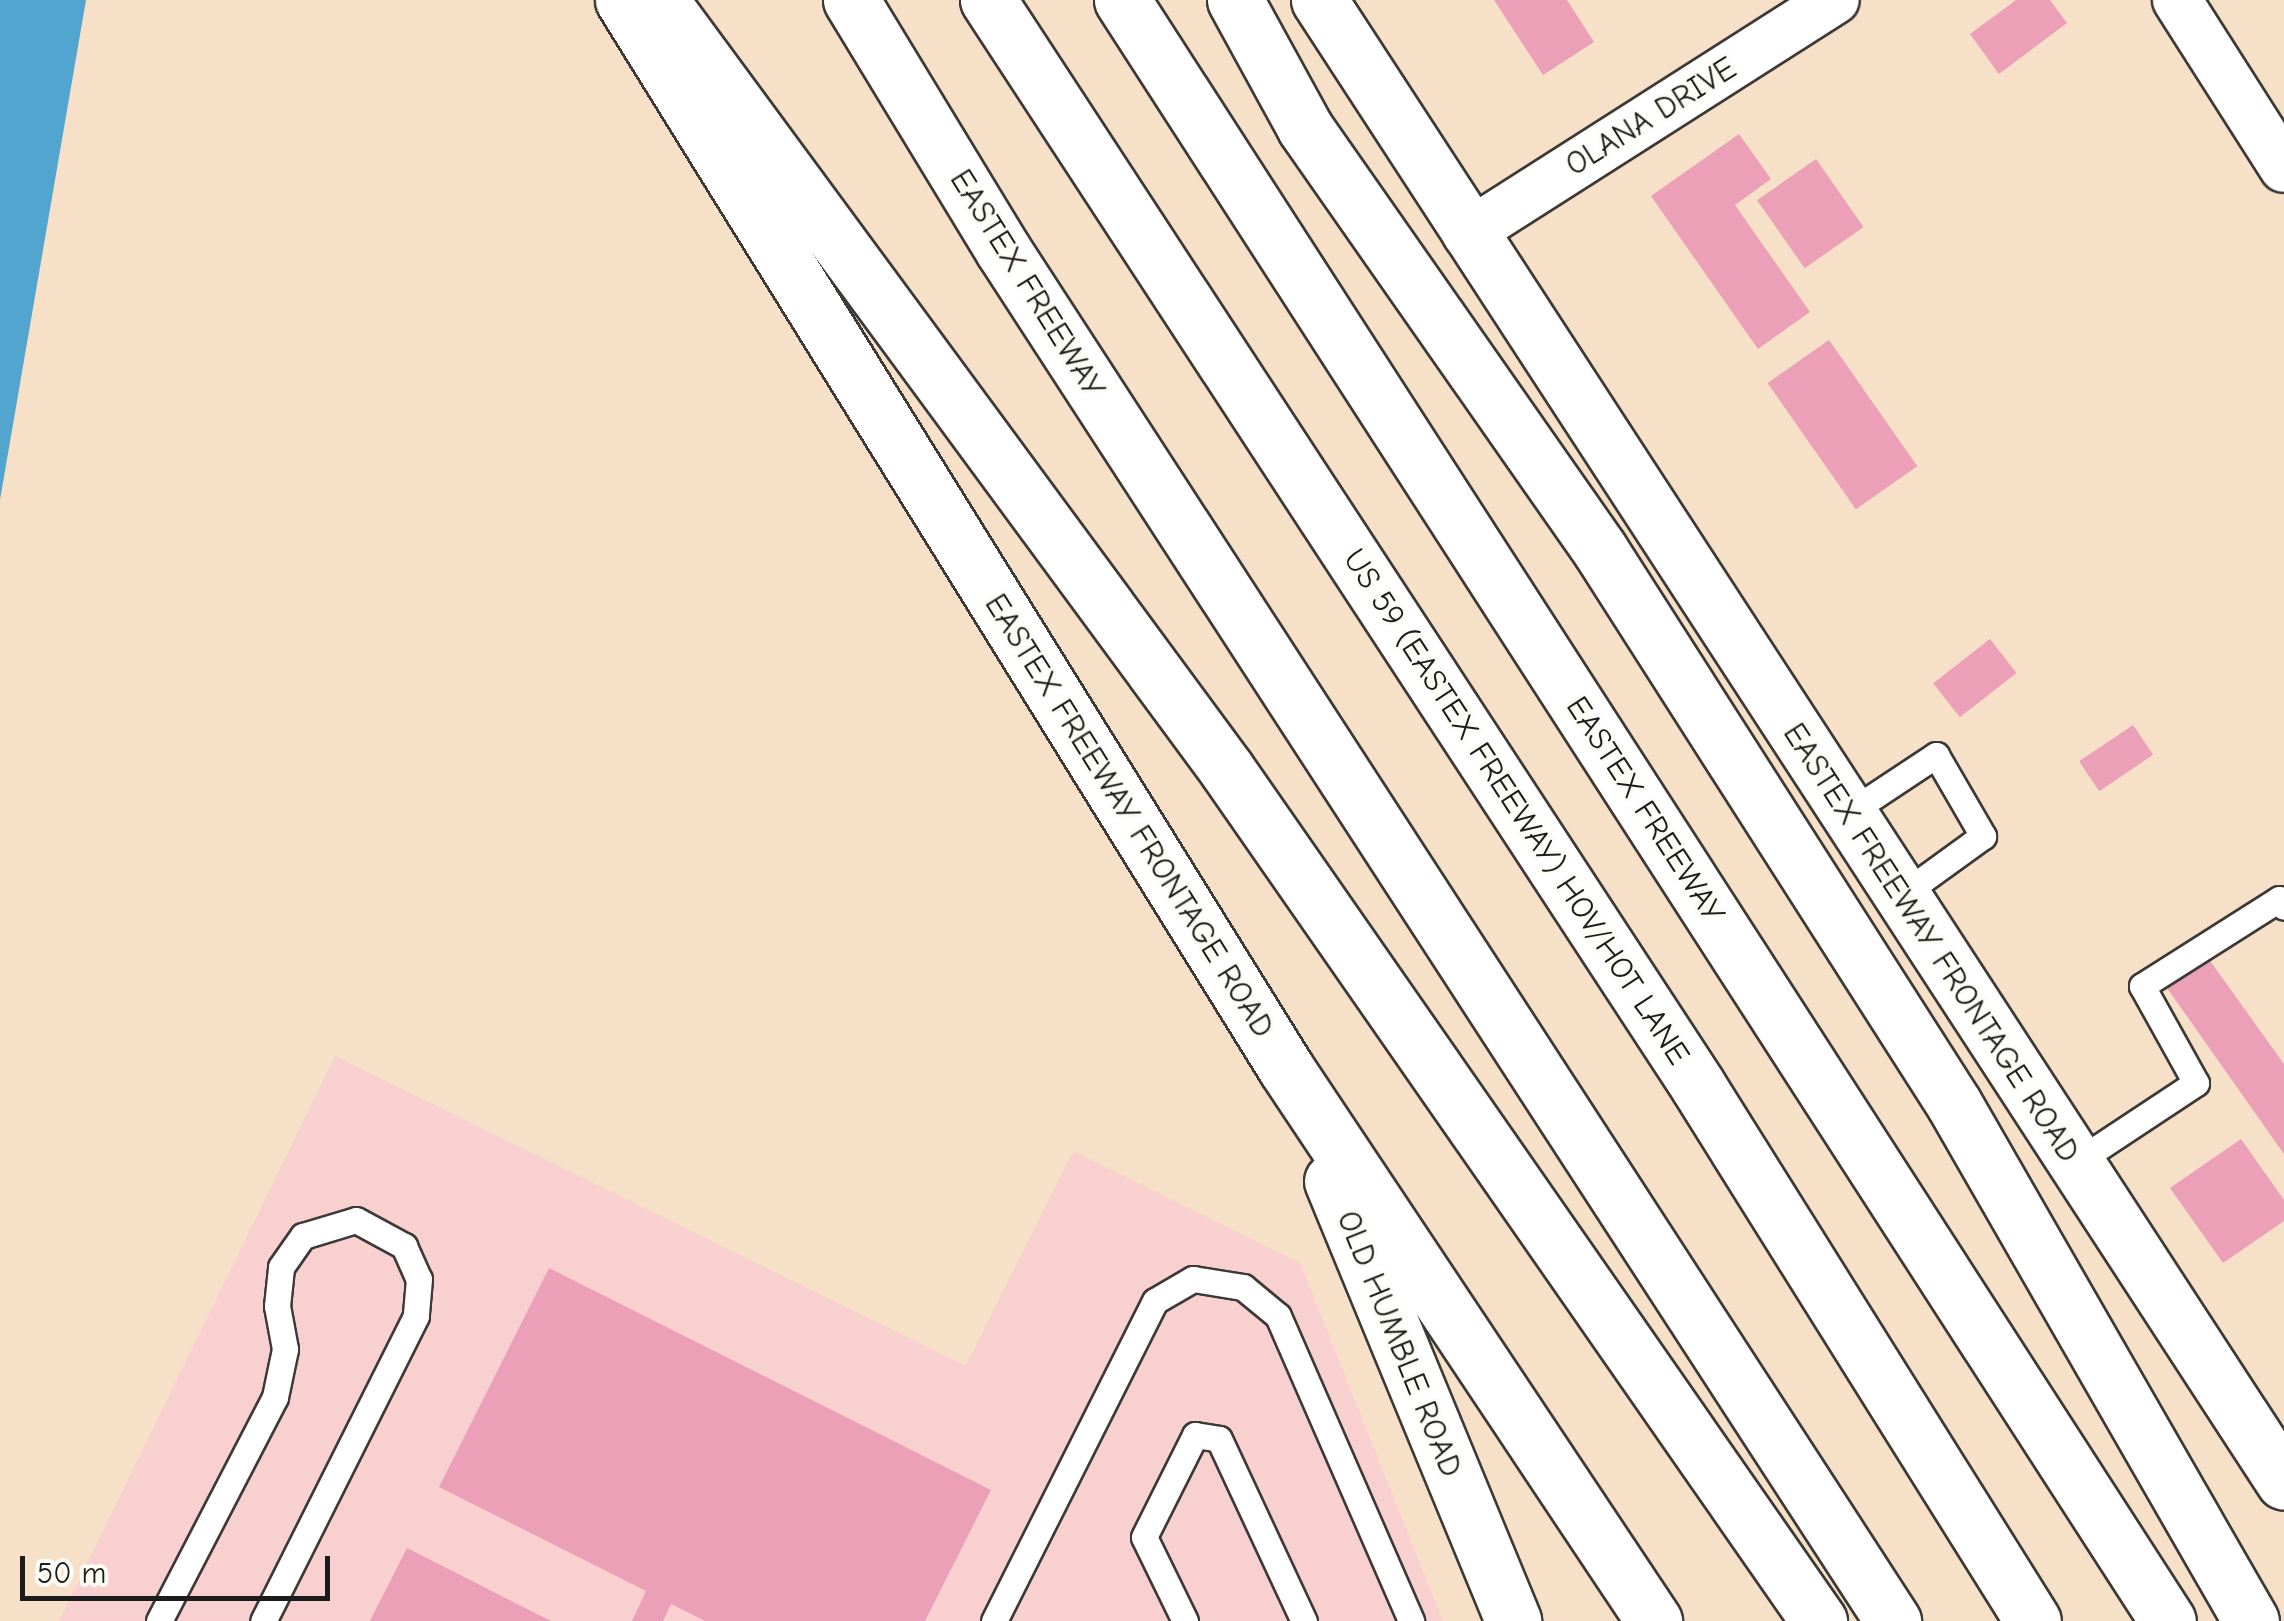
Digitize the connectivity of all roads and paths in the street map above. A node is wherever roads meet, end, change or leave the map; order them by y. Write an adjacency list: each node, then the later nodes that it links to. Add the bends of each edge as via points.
1 (622, 0): 15 (main road, EASTEX FREEWAY FRONTAGE ROAD)
2 (660, 0): 26 (main road, via 1226,770)
3 (851, 0): 27 (main road, EASTEX FREEWAY, via 1003,250)
4 (988, 0): 28 (main road, US 59 (EASTEX FREEWAY) HOV/HOT LANE, via 1687,1069)
5 (1122, 0): 29 (main road, EASTEX FREEWAY)
6 (1235, 0): 30 (main road, via 1305,128 1600,550 1954,1104)
7 (1318, 0): 11 (main road, EASTEX FREEWAY FRONTAGE ROAD)
8 (1834, 0): 11 (street, OLANA DRIVE)
9 (2177, 0): 10 (street)
10 (2284, 168)
11 (1466, 234): 12 (main road, EASTEX FREEWAY FRONTAGE ROAD)
12 (1847, 814): 13 (main road, EASTEX FREEWAY FRONTAGE ROAD); 13 (lane, via 1936,755 1983,836)
13 (1900, 896): 16 (main road, EASTEX FREEWAY FRONTAGE ROAD)
14 (2284, 907): 16 (lane, via 2279,900 2142,986 2196,1083)
15 (1285, 1067): 24 (main road, OLD HUMBLE ROAD); 25 (main road, EASTEX FREEWAY FRONTAGE ROAD)
16 (2075, 1164): 17 (main road, EASTEX FREEWAY FRONTAGE ROAD)
17 (2284, 1482)
18 (159, 1621): 19 (lane, via 274,1397 285,1349 277,1306 281,1268 303,1236 356,1220 404,1246 419,1280 416,1316)
19 (263, 1621)
20 (994, 1621): 23 (lane, via 1155,1301 1193,1280 1243,1288 1278,1316)
21 (1185, 1621): 22 (lane, via 1144,1537 1195,1436 1219,1439)
22 (1304, 1621)
23 (1411, 1621)
24 (1513, 1621)
25 (1654, 1621)
26 (1819, 1621)
27 (1893, 1621)
28 (2033, 1621)
29 (2168, 1621)
30 (2251, 1621)

